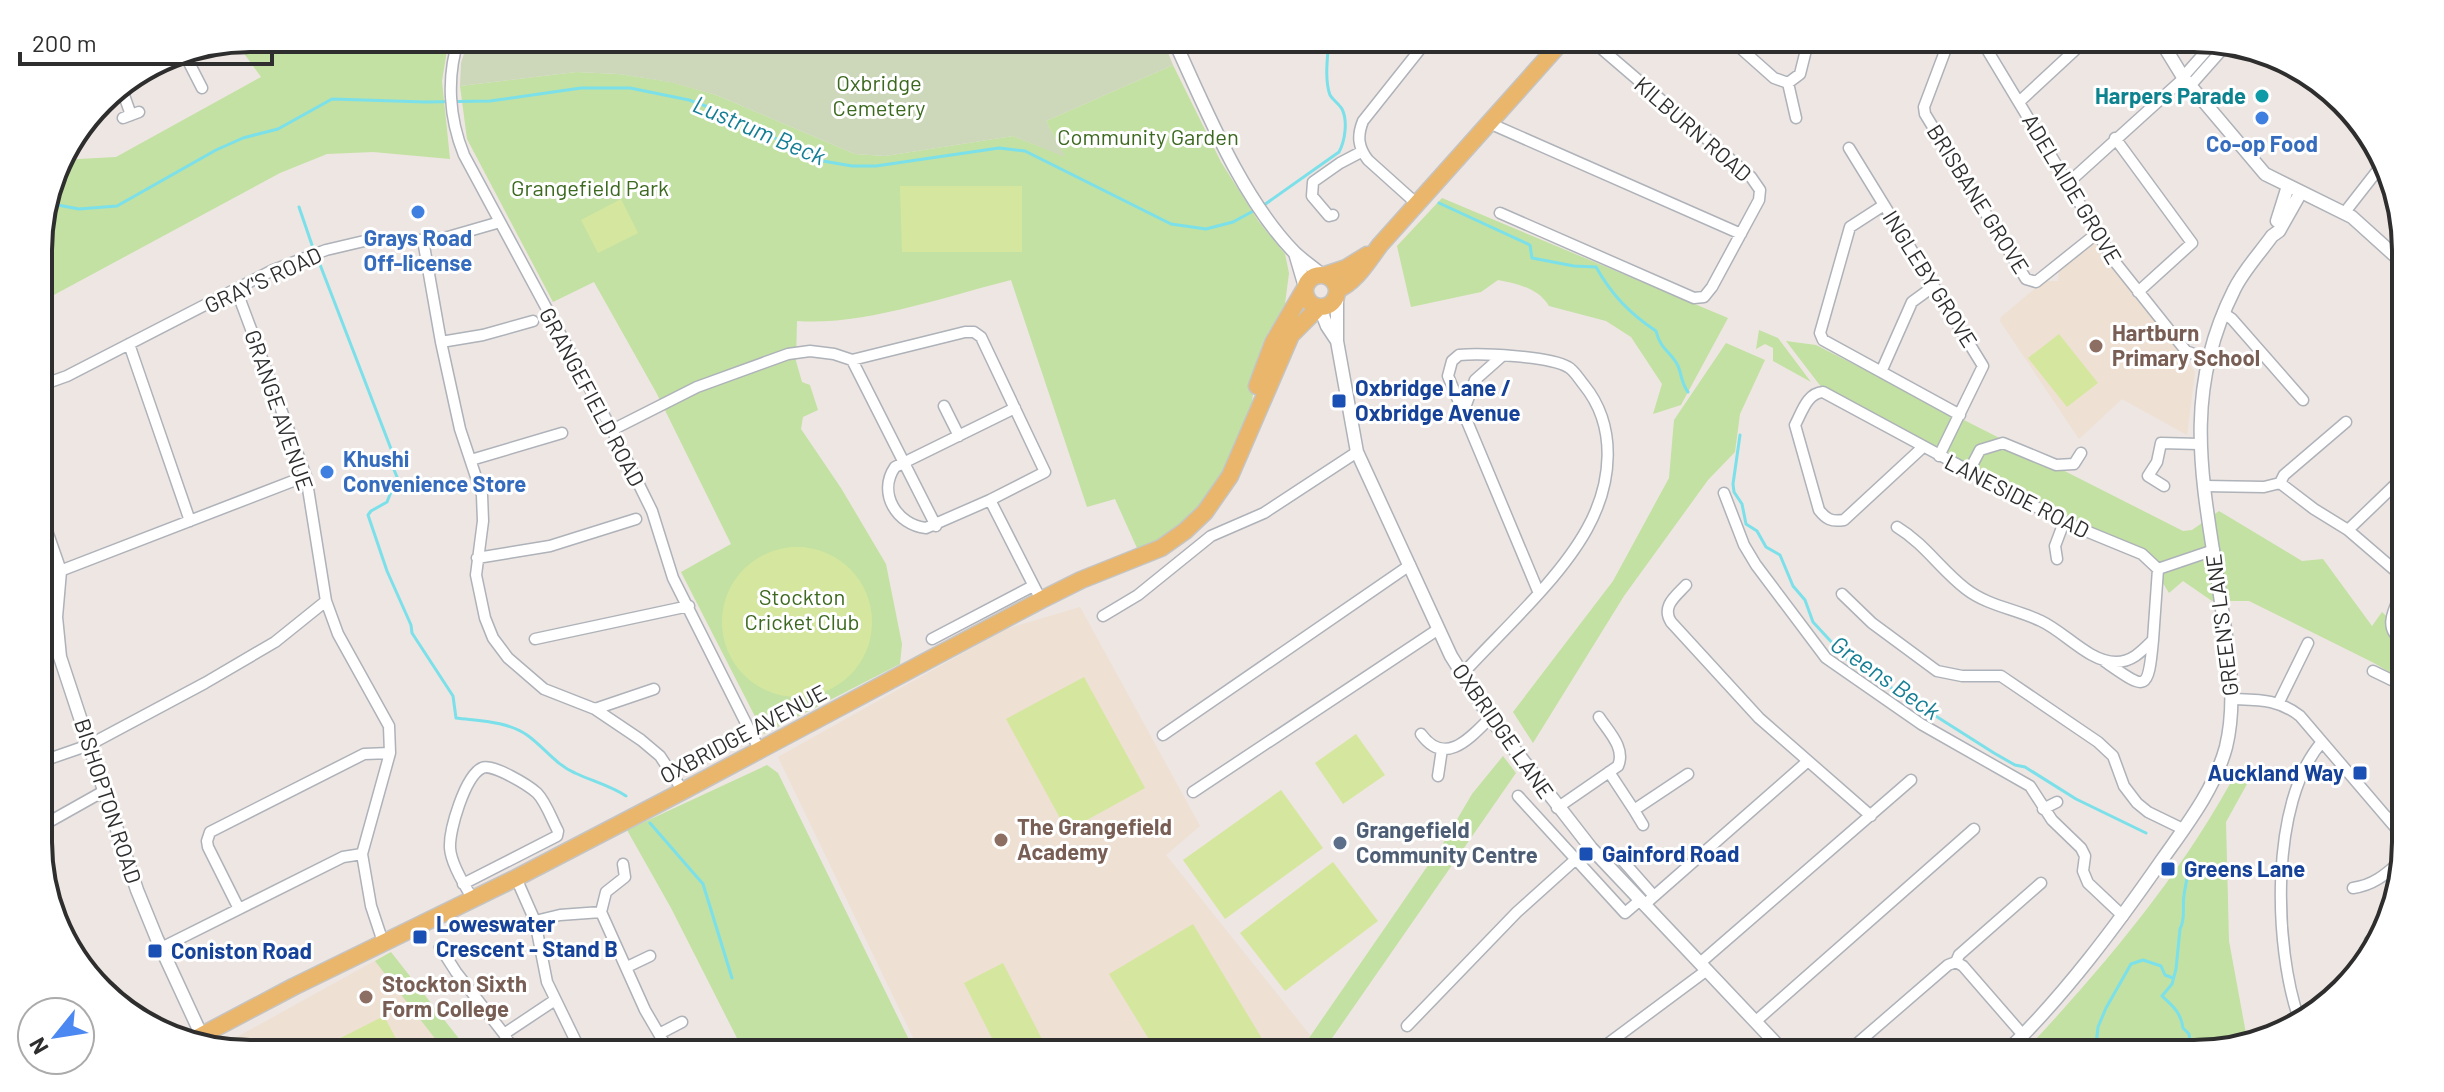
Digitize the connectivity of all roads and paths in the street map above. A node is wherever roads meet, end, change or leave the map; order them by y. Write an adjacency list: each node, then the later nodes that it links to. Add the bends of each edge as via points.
1 (455, 52): 36 (street, GRANGEFIELD ROAD, via 452,118 464,155)
2 (1179, 52): 42 (street, via 1254,200)
3 (1417, 52): 26 (street, via 1363,121 1358,136)
4 (1552, 52): 23 (main road)
5 (1605, 52): 37 (street, KILBURN ROAD, via 1756,183 1759,200)
6 (1745, 52): 17 (street, via 1774,78)
7 (1806, 52): 17 (street, via 1800,74)
8 (1945, 52): 38 (street, BRISBANE GROVE, via 1925,114 2026,279 2036,282)
9 (1989, 52): 20 (street, ADELAIDE GROVE)
10 (2073, 52): 20 (street)
11 (2168, 52): 16 (street)
12 (2208, 53): 15 (street)
13 (2217, 54): 15 (street)
14 (188, 62): 18 (street)
15 (2203, 63): 16 (street)
16 (2186, 80): 24 (street); 29 (street, via 2265,174)
17 (1788, 83): 22 (street)
18 (198, 85)
19 (125, 97): 21 (street)
20 (2019, 102): 28 (street, ADELAIDE GROVE)
21 (131, 115)
22 (1796, 118)
23 (1489, 123): 31 (main road); 37 (street)
24 (2115, 138): 28 (street); 48 (street, via 2192,243)
25 (1849, 148): 32 (street, INGLEBY GROVE)
26 (1361, 152): 31 (street); 34 (street, via 1313,182 1312,196)
27 (2376, 172): 33 (street)
28 (2068, 183): 38 (street, ADELAIDE GROVE)
29 (2288, 186): 30 (street); 39 (street, GREEN'S LANE)
30 (2301, 192): 33 (street); 39 (street, GREEN'S LANE)
31 (1417, 204): 41 (main road)
32 (1884, 205): 45 (street, INGLEBY GROVE); 59 (street, via 1850,227 1820,333 1823,340)
33 (2345, 212): 43 (street)
34 (1333, 215)
35 (1505, 218): 37 (street, KILBURN ROAD, via 1694,298 1708,293)
36 (500, 222): 40 (street, GRAY'S ROAD); 68 (street, GRANGEFIELD ROAD)
37 (1741, 234)
38 (2096, 234): 48 (street, ADELAIDE GROVE)
39 (2272, 236): 51 (street, GREEN'S LANE)
40 (423, 240): 47 (street, GRAY'S ROAD, via 346,243); 54 (street)
41 (1380, 245): 44 (main road, via 1346,268); 49 (main road)
42 (1295, 253): 44 (street); 46 (street)
43 (2392, 253)
44 (1324, 275): 46 (main road, via 1315,276); 49 (main road, via 1334,281)
45 (1934, 286): 59 (street, via 1912,302); 65 (street, INGLEBY GROVE, via 1983,366)
46 (1304, 288): 50 (main road, via 1310,304); 66 (main road, OXBRIDGE AVENUE, via 1273,343 1257,385)
47 (236, 289): 55 (street, GRAY'S ROAD); 79 (street, GRANGE AVENUE)
48 (2138, 292): 58 (street, ADELAIDE GROVE, via 2186,351)
49 (1337, 293): 50 (main road, via 1330,305); 53 (street, OXBRIDGE LANE)
50 (1319, 308): 53 (street, OXBRIDGE LANE); 66 (main road, OXBRIDGE AVENUE, via 1291,335)
51 (2223, 313): 58 (street, GREEN'S LANE); 61 (street)
52 (533, 321): 54 (street)
53 (1337, 341): 73 (street, OXBRIDGE LANE)
54 (441, 342): 76 (street)
55 (129, 344): 60 (street, GRAY'S ROAD); 87 (street)
56 (1501, 357): 64 (street, via 1475,380); 64 (street, via 1459,355 1452,361 1448,376); 101 (street, via 1543,359 1570,367 1593,397 1606,430 1608,469 1602,494 1570,557)
57 (852, 360): 63 (street, via 974,332); 68 (street, via 810,351 788,354 697,387); 77 (street)
58 (2209, 360): 71 (street, GREEN'S LANE, via 2199,408)
59 (1881, 372): 65 (street)
60 (52, 381)
61 (2303, 400)
62 (944, 406): 70 (street)
63 (1015, 408): 70 (street); 85 (street, via 1045,472)
64 (1463, 413): 101 (street)
65 (1960, 415): 75 (street, INGLEBY GROVE)
66 (1253, 420): 102 (main road, OXBRIDGE AVENUE, via 1230,476 1185,531 1161,548)
67 (2346, 422): 80 (street)
68 (612, 430): 105 (street, GRANGEFIELD ROAD, via 652,511 666,562)
69 (562, 433): 76 (street)
70 (959, 436): 77 (street)
71 (2199, 444): 81 (street, via 2162,437 2148,476); 82 (street, GREEN'S LANE)
72 (1923, 447): 72 (street, LANESIDE ROAD, via 1844,520 1835,522 1819,510 1795,425 1810,396 1823,392); 75 (street, LANESIDE ROAD)
73 (1357, 452): 96 (street, OXBRIDGE LANE); 106 (street, via 1264,513 1211,536)
74 (2081, 453): 78 (street, via 2076,469 2003,443 1980,450)
75 (1939, 456): 78 (street, LANESIDE ROAD)
76 (471, 460): 94 (street, via 482,495)
77 (904, 464): 89 (street); 89 (street, via 889,476 891,503 916,527)
78 (1969, 471): 88 (street, LANESIDE ROAD)
79 (306, 476): 87 (street); 104 (street, GRANGE AVENUE)
80 (2280, 483): 82 (street); 91 (street)
81 (2164, 486)
82 (2204, 486): 93 (street, GREEN'S LANE)
83 (2392, 488): 91 (street)
84 (1724, 493): 121 (street, via 1756,565 1810,640 1826,658)
85 (990, 500): 89 (street); 102 (street)
86 (636, 519): 94 (street, via 550,546)
87 (190, 521): 99 (street)
88 (2064, 522): 95 (street, via 2055,546); 97 (street, LANESIDE ROAD, via 2142,554)
89 (936, 526)
90 (1897, 527): 114 (street, via 1968,591 2044,622)
91 (2348, 530): 98 (street)
92 (52, 548): 99 (street, BISHOPTON ROAD)
93 (2214, 550): 97 (street); 119 (street, GREEN'S LANE)
94 (477, 558): 122 (street, via 485,618 508,658 544,689)
95 (2057, 559)
96 (1410, 565): 107 (street, OXBRIDGE LANE); 127 (street)
97 (2158, 569): 112 (street)
98 (2392, 570)
99 (60, 571): 108 (street, BISHOPTON ROAD)
100 (1686, 585): 134 (street, via 1667,608 1671,622 1759,718)
101 (1538, 591): 116 (street)
102 (1037, 593): 111 (street); 131 (main road, OXBRIDGE AVENUE)
103 (1849, 596): 154 (street, via 1872,623 1937,671 2001,676 2104,746 2137,803)
104 (326, 601): 129 (street, via 275,642); 132 (street, GRANGE AVENUE, via 343,645 389,726)
105 (689, 606): 110 (street); 131 (street, GRANGEFIELD ROAD)
106 (1103, 616)
107 (1437, 630): 116 (street, OXBRIDGE LANE); 141 (street)
108 (56, 636): 109 (street); 129 (street, BISHOPTON ROAD)
109 (52, 638)
110 (535, 639)
111 (932, 639)
112 (2153, 640): 114 (street, via 2132,658); 114 (street, via 2146,680 2132,681)
113 (2308, 643): 120 (street)
114 (2102, 660)
115 (2378, 672): 117 (street)
116 (1462, 675): 125 (street, OXBRIDGE LANE)
117 (2392, 680)
118 (654, 689): 122 (street)
119 (2233, 699): 120 (street); 154 (street, GREEN'S LANE, via 2219,769)
120 (2279, 702): 128 (street, via 2300,716)
121 (1897, 707): 124 (street); 145 (street, via 2030,786)
122 (595, 709): 140 (street, via 660,756)
123 (1599, 717): 135 (street, via 1620,753 1618,766)
124 (1890, 717)
125 (1490, 718): 130 (street, via 1463,744); 144 (street, OXBRIDGE LANE)
126 (1421, 734): 130 (street)
127 (1163, 735)
128 (2322, 742): 150 (street); 178 (street, via 2295,795 2283,856 2284,952)
129 (89, 745): 133 (street); 139 (street, BISHOPTON ROAD)
130 (1442, 749): 137 (street)
131 (760, 751): 140 (main road, OXBRIDGE AVENUE)
132 (390, 753): 155 (street, GRANGE AVENUE); 166 (street, via 364,754 210,832 208,847)
133 (52, 758)
134 (1808, 761): 147 (street); 165 (street)
135 (1609, 772): 144 (street); 146 (street)
136 (1688, 774): 146 (street)
137 (1438, 776)
138 (1911, 780): 147 (street)
139 (104, 791): 149 (street); 172 (street, BISHOPTON ROAD)
140 (683, 791): 160 (main road, OXBRIDGE AVENUE)
141 (1193, 792)
142 (1518, 796): 156 (street)
143 (2057, 802): 145 (street)
144 (1557, 808): 165 (street, OXBRIDGE LANE)
145 (2043, 809): 168 (street, via 2081,848 2088,883)
146 (1634, 810): 152 (street)
147 (1871, 816): 176 (street)
148 (2392, 817): 150 (street)
149 (52, 820)
150 (2389, 820): 151 (street)
151 (2392, 824)
152 (1643, 825)
153 (1974, 829): 179 (street, via 1904,898)
154 (2183, 829): 168 (street, GREEN'S LANE)
155 (362, 854): 166 (street, via 343,857); 170 (street, GRANGE AVENUE)
156 (1576, 859): 165 (street, via 1625,913); 181 (street)
157 (1623, 861): 165 (street)
158 (623, 864): 167 (street, via 628,881 606,892)
159 (2390, 871): 163 (street, via 2368,886)
160 (516, 878): 164 (main road, OXBRIDGE AVENUE); 169 (street)
161 (2041, 883): 174 (street)
162 (463, 884): 162 (street, via 450,849 454,820 474,776 493,767 538,794 557,836); 164 (street)
163 (2353, 888)
164 (473, 899): 170 (main road, OXBRIDGE AVENUE)
165 (1645, 900): 176 (street, OXBRIDGE LANE)
166 (239, 909): 172 (street)
167 (601, 912): 169 (street); 175 (street)
168 (2123, 916): 186 (street, GREEN'S LANE)
169 (535, 921): 177 (street)
170 (383, 942): 185 (main road, OXBRIDGE AVENUE)
171 (440, 947): 183 (street)
172 (161, 948): 182 (street, BISHOPTON ROAD)
173 (650, 956): 175 (street)
174 (1956, 962): 186 (street); 192 (street)
175 (627, 967): 184 (street)
176 (1704, 967): 179 (street, OXBRIDGE LANE); 190 (street)
177 (555, 1000): 183 (street); 188 (street)
178 (2296, 1012)
179 (1756, 1021): 191 (street, OXBRIDGE LANE)
180 (682, 1022): 184 (street)
181 (1407, 1026)
182 (195, 1032)
183 (504, 1034): 187 (street)
184 (659, 1034): 189 (street)
185 (209, 1035)
186 (2023, 1035): 193 (street, GREEN'S LANE)
187 (508, 1040)
188 (575, 1040)
189 (662, 1040)
190 (1612, 1040)
191 (1773, 1040)
192 (1861, 1040)
193 (2018, 1040)

